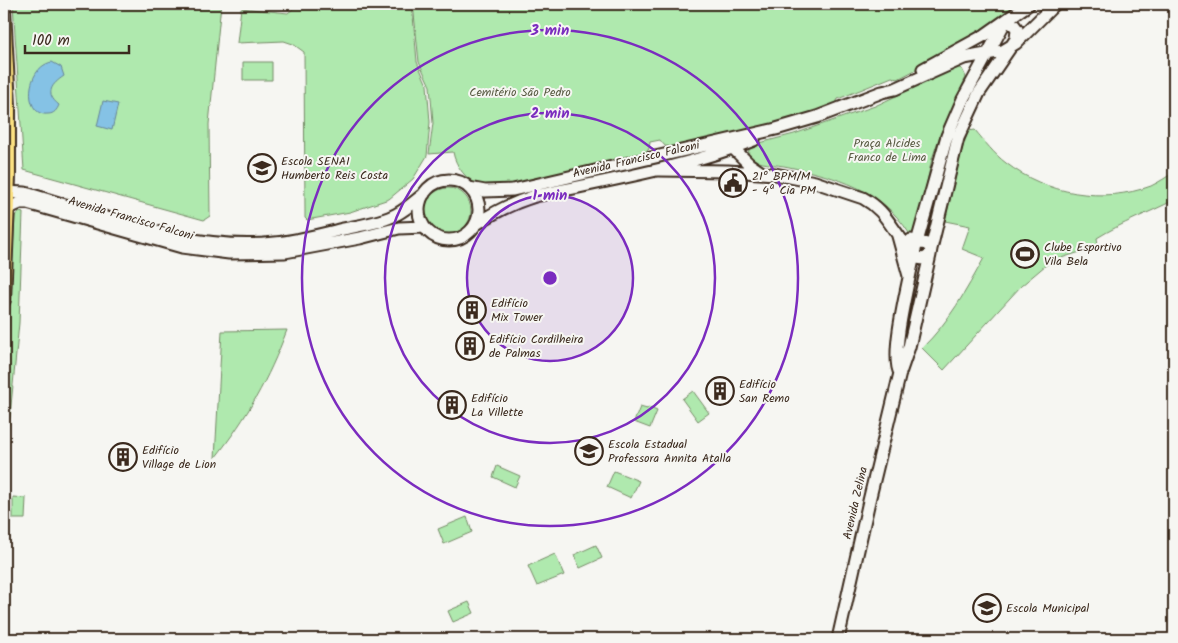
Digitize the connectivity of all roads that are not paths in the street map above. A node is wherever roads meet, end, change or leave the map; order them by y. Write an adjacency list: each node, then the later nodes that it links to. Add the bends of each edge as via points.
1 (1029, 4): 4 (main road, Avenida Francisco Falconi)
2 (1055, 4): 5 (main road, Avenida Francisco Falconi)
3 (4, 10): 20 (main road, via 9,106)
4 (1006, 22): 5 (main road, via 1017,29 1016,39); 6 (main road); 9 (main road, Avenida Francisco Falconi)
5 (1010, 47): 6 (main road, Avenida Francisco Falconi); 27 (main road, Avenida Zelina, via 978,93 958,138)
6 (987, 53): 7 (main road, Avenida Francisco Falconi); 8 (main road)
7 (958, 61): 8 (main road, via 970,67); 9 (main road, Avenida Francisco Falconi)
8 (976, 75): 26 (main road, via 947,136)
9 (882, 92): 10 (main road, Avenida Francisco Falconi, via 818,117)
10 (776, 129): 11 (main road, Avenida Francisco Falconi); 12 (main road, Avenida Francisco Falconi)
11 (747, 142): 13 (main road, Avenida Francisco Falconi); 15 (main road)
12 (719, 143): 13 (main road, via 727,143); 14 (main road, Avenida Francisco Falconi)
13 (734, 148): 15 (main road); 16 (main road, Avenida Francisco Falconi)
14 (686, 151): 16 (main road, via 662,160); 19 (main road, Avenida Francisco Falconi, via 513,190)
15 (743, 158): 17 (main road, via 737,168); 18 (main road)
16 (659, 170): 17 (main road); 23 (main road, Avenida Francisco Falconi, via 516,201)
17 (728, 171): 18 (main road)
18 (762, 173): 25 (main road, via 815,182 863,198 884,214)
19 (469, 188): 21 (main road, via 457,181 442,181); 23 (main road, via 478,205)
20 (6, 192): 21 (main road, Avenida Francisco Falconi, via 24,193 173,236 242,244 295,240 395,216); 22 (main road)
21 (424, 194): 24 (main road, via 419,211)
22 (9, 208): 24 (main road, Avenida Francisco Falconi, via 27,203 182,247 229,253 285,252 399,228); 30 (main road)
23 (475, 225): 24 (main road, via 464,236 450,240 435,237)
24 (424, 227)
25 (896, 232): 26 (main road); 28 (main road); 29 (main road)
26 (916, 242): 27 (main road, via 925,243); 28 (main road)
27 (930, 252): 28 (main road, via 921,259); 31 (main road, Avenida Zelina)
28 (914, 254): 29 (main road)
29 (909, 278): 31 (main road, via 897,344 897,369)
30 (4, 300)
31 (900, 373): 32 (main road, Avenida Zelina)
32 (838, 639)

